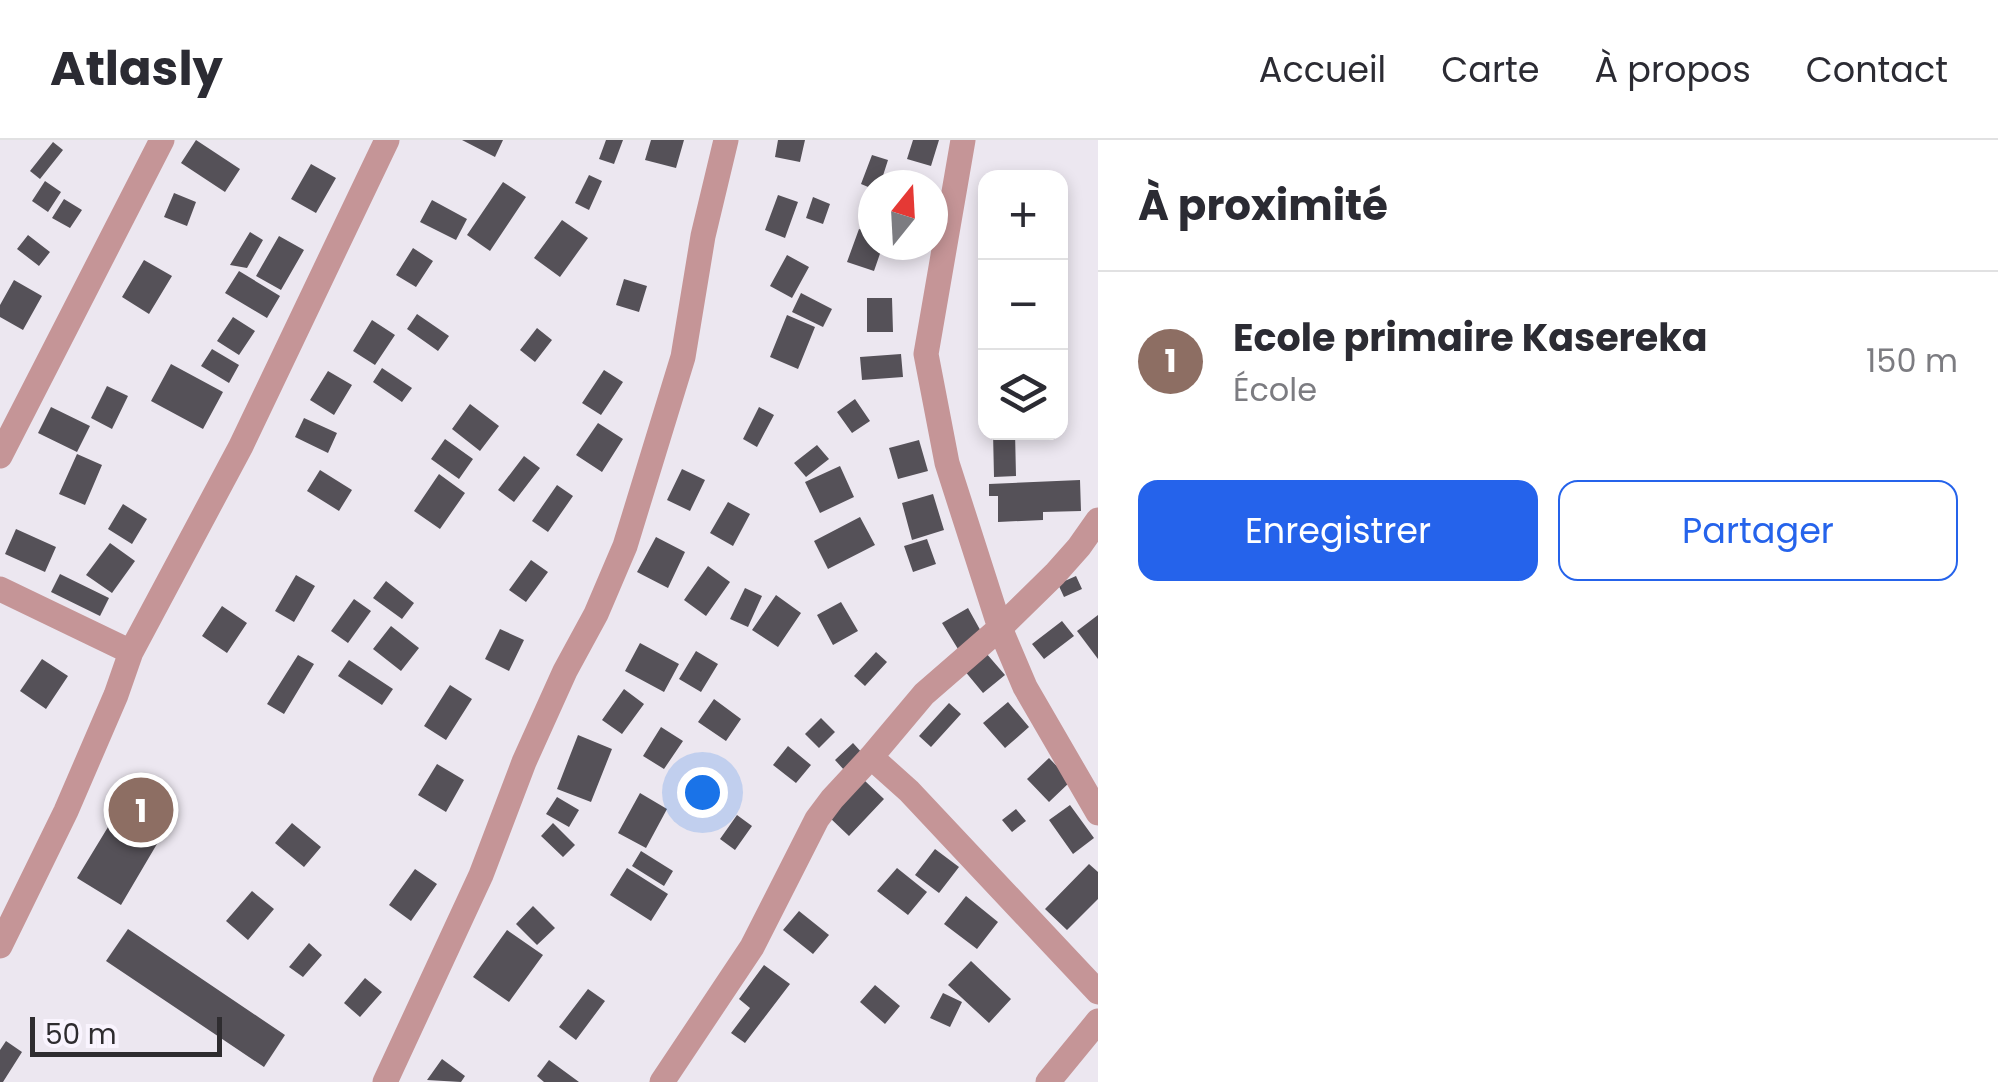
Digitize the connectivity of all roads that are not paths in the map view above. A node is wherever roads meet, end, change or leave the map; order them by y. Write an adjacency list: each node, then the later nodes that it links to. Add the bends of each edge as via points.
1 (162, 140): 5 (street)
2 (388, 140): 9 (street, via 242,446)
3 (726, 140): 15 (street, via 683,358 625,546)
4 (963, 140): 8 (street, via 926,354 946,463)
5 (0, 456)
6 (1098, 520): 8 (street)
7 (0, 589): 9 (street)
8 (1000, 628): 10 (street, via 924,694); 11 (street, via 1025,687)
9 (131, 652): 12 (street, via 66,811)
10 (871, 757): 13 (street); 16 (street, via 817,818 752,948)
11 (1098, 814)
12 (0, 946)
13 (1098, 992)
14 (1098, 1022): 17 (street)
15 (385, 1082)
16 (662, 1082)
17 (1048, 1082)

